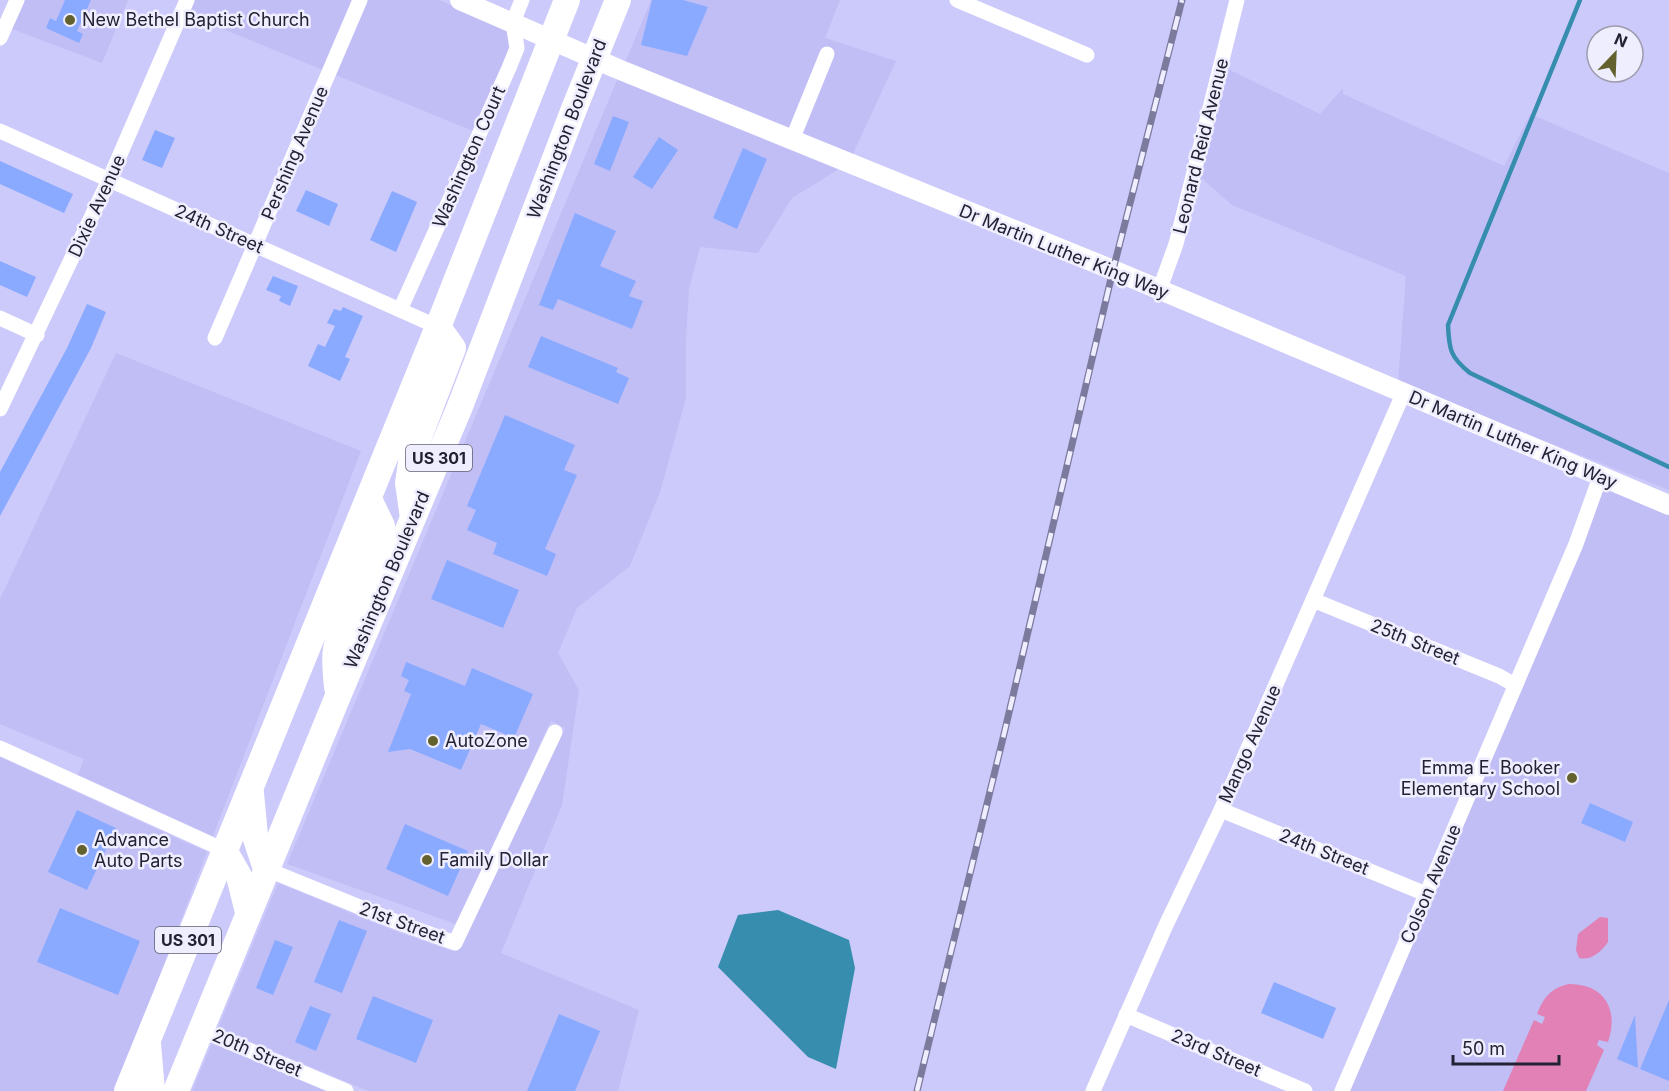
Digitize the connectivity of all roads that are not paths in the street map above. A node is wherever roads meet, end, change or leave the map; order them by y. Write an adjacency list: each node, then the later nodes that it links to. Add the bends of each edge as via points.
1 (17, 0): 11 (street)
2 (187, 0): 18 (street, Dixie Avenue)
3 (360, 0): 19 (street, Pershing Avenue)
4 (460, 0): 10 (street, Dr Martin Luther King Way)
5 (522, 0): 10 (street)
6 (567, 0): 12 (main road, US 301)
7 (618, 0): 15 (main road, Washington Boulevard / US 301)
8 (957, 0): 14 (street)
9 (1237, 0): 20 (street, Leonard Reid Avenue, via 1176,244)
10 (513, 22): 12 (street, Dr Martin Luther King Way); 21 (street, Washington Court, via 517,48)
11 (0, 38)
12 (550, 39): 15 (street, Dr Martin Luther King Way); 23 (main road, US 301)
13 (827, 54): 17 (street)
14 (1088, 55)
15 (593, 58): 17 (street, Dr Martin Luther King Way); 31 (main road, Washington Boulevard / US 301, via 459,409)
16 (0, 131): 18 (street, 24th Street)
17 (792, 140): 20 (street, Dr Martin Luther King Way)
18 (110, 180): 19 (street, 24th Street); 24 (street, Dixie Avenue)
19 (256, 245): 21 (street, 24th Street); 25 (street, Pershing Avenue)
20 (1160, 291): 26 (street, Dr Martin Luther King Way)
21 (400, 310): 23 (street, 24th Street)
22 (0, 318): 24 (street)
23 (438, 327): 29 (main road, US 301); 31 (main road, via 453,348 412,455 408,483)
24 (37, 335): 27 (street, Dixie Avenue)
25 (215, 338)
26 (1403, 394): 28 (street, Dr Martin Luther King Way); 32 (street, Mango Avenue)
27 (0, 409)
28 (1600, 477): 30 (street, Dr Martin Luther King Way); 33 (street, Colson Avenue, via 1576,544)
29 (369, 499): 34 (main road, via 382,526 336,650); 37 (main road, US 301)
30 (1669, 505)
31 (413, 518): 34 (main road, Washington Boulevard / US 301)
32 (1313, 600): 33 (street, 25th Street); 38 (street, Mango Avenue)
33 (1515, 685): 41 (street, Colson Avenue)
34 (338, 696): 40 (main road, Washington Boulevard / US 301)
35 (555, 732): 40 (street, 21st Street, via 456,943)
36 (0, 748): 39 (street)
37 (250, 789): 39 (main road, US 301); 40 (main road, via 255,836)
38 (1221, 810): 41 (street, 24th Street); 43 (street, Mango Avenue)
39 (224, 850): 42 (main road, via 239,876); 45 (main road, US 301)
40 (266, 869): 42 (main road, Washington Boulevard / US 301)
41 (1426, 894): 52 (street, Colson Avenue)
42 (248, 912): 44 (main road, Washington Boulevard / US 301)
43 (1126, 1015): 50 (street, Mango Avenue); 51 (street, 23rd Street)
44 (201, 1030): 48 (main road, Washington Boulevard / US 301); 49 (street, 20th Street)
45 (147, 1041): 46 (main road, US 301); 47 (main road)
46 (127, 1091)
47 (152, 1091)
48 (176, 1091)
49 (346, 1091)
50 (1093, 1091)
51 (1305, 1091)
52 (1342, 1091)

